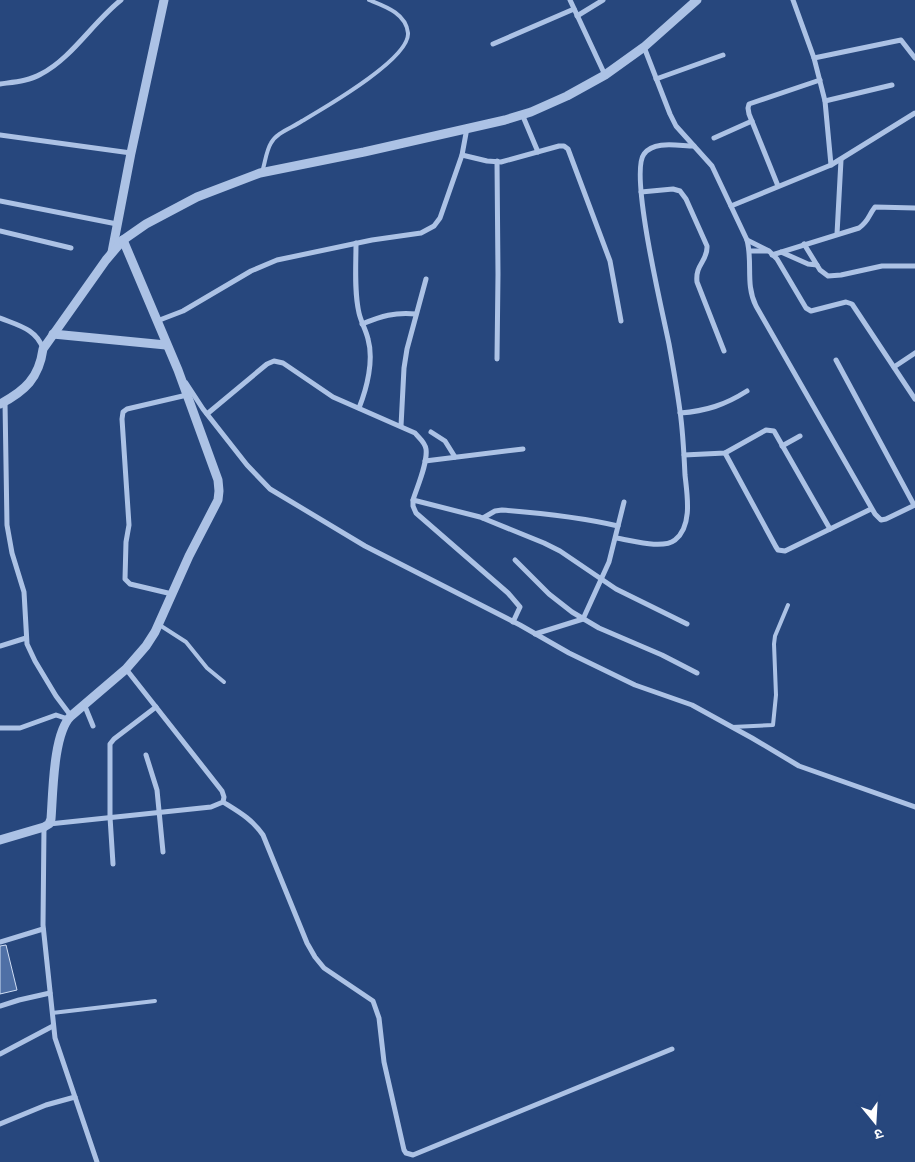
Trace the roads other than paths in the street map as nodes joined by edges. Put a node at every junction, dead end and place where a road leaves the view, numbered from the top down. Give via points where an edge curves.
1 (121, 0) edge
2 (164, 0) edge
3 (369, 0) edge
4 (570, 0) edge
5 (603, 0) edge
6 (697, 0) edge
7 (793, 0) edge
8 (574, 9) junction
9 (577, 16) junction
10 (493, 44) dead end
11 (644, 48) junction
12 (723, 55) dead end
13 (814, 58) junction
14 (915, 58) edge
15 (605, 75) junction
16 (656, 79) junction
17 (820, 80) junction
18 (0, 84) edge
19 (892, 85) dead end
20 (825, 101) junction
21 (915, 113) edge
22 (522, 114) junction
23 (752, 121) junction
24 (468, 128) junction
25 (0, 135) edge
26 (714, 138) dead end
27 (694, 146) junction
28 (538, 152) junction
29 (131, 153) junction
30 (462, 155) junction
31 (841, 160) junction
32 (497, 162) junction
33 (831, 165) junction
34 (262, 172) junction
35 (778, 186) junction
36 (641, 192) junction
37 (0, 201) edge
38 (731, 206) junction
39 (915, 208) edge
40 (117, 224) junction
41 (0, 230) edge
42 (837, 234) junction
43 (123, 240) junction
44 (747, 240) junction
45 (356, 243) junction
46 (804, 244) junction
47 (71, 248) dead end
48 (750, 251) junction
49 (112, 252) junction
50 (781, 252) junction
51 (771, 253) junction
52 (817, 266) junction
53 (915, 266) edge
54 (426, 279) dead end
55 (416, 314) junction
56 (0, 318) edge
57 (157, 321) junction
58 (621, 321) dead end
59 (362, 324) junction
60 (53, 334) junction
61 (166, 345) junction
62 (43, 348) junction
63 (724, 351) dead end
64 (915, 353) edge
65 (497, 359) dead end
66 (836, 360) dead end
67 (894, 367) junction
68 (178, 370) junction
69 (747, 391) dead end
70 (187, 395) junction
71 (915, 399) edge
72 (2, 403) edge
73 (359, 408) junction
74 (680, 412) junction
75 (207, 414) junction
76 (401, 426) junction
77 (431, 432) dead end
78 (800, 436) dead end
79 (782, 446) junction
80 (523, 449) dead end
81 (725, 453) junction
82 (684, 455) junction
83 (455, 457) junction
84 (425, 461) junction
85 (413, 500) junction
86 (624, 502) dead end
87 (915, 505) edge
88 (871, 509) junction
89 (483, 518) junction
90 (618, 526) junction
91 (830, 529) junction
92 (616, 538) junction
93 (515, 560) dead end
94 (602, 580) junction
95 (172, 594) junction
96 (788, 605) dead end
97 (583, 619) junction
98 (513, 622) junction
99 (158, 624) junction
100 (687, 624) dead end
101 (535, 634) junction
102 (26, 638) junction
103 (0, 646) edge
104 (126, 669) junction
105 (697, 673) dead end
106 (224, 682) dead end
107 (84, 704) junction
108 (156, 707) junction
109 (69, 717) junction
110 (93, 726) dead end
111 (732, 727) junction
112 (0, 728) edge
113 (146, 755) dead end
114 (223, 802) junction
115 (915, 807) edge
116 (160, 813) junction
117 (110, 816) junction
118 (46, 826) junction
119 (0, 840) edge
120 (163, 852) dead end
121 (113, 864) dead end
122 (43, 929) junction
123 (0, 942) edge
124 (50, 993) junction
125 (155, 1001) dead end
126 (0, 1006) edge
127 (52, 1012) junction
128 (53, 1026) junction
129 (672, 1049) dead end
130 (0, 1054) edge
131 (75, 1097) junction
132 (0, 1124) edge
133 (97, 1162) edge

1 - 18 street via 57,64 20,82
2 - 29 street
3 - 34 lane via 400,16 408,34 406,42 373,76 281,133 271,143
4 - 8 street
5 - 9 street
6 - 11 street
7 - 13 street
8 - 9 street
8 - 10 street
9 - 15 street
11 - 15 street
11 - 16 street
12 - 16 street
13 - 14 street via 902,40
13 - 17 street
15 - 22 street via 568,96
16 - 27 street via 676,126
17 - 20 street
17 - 23 street via 749,104
19 - 20 street
20 - 33 street
21 - 31 street
22 - 24 street
22 - 28 street
23 - 26 street
23 - 35 street
24 - 30 street
24 - 34 street
25 - 29 street
27 - 36 street via 661,145 642,155
27 - 38 street via 712,166
28 - 32 street
28 - 58 street via 564,146 572,155 610,262
29 - 40 street
30 - 32 street
30 - 45 street via 440,218 434,226 421,233
31 - 33 street
31 - 42 street
32 - 65 street
33 - 35 street
34 - 43 street via 197,198 146,224
35 - 38 street
36 - 63 street via 673,189 680,191 686,199 707,246 696,274 697,282
36 - 74 street
37 - 40 street
38 - 44 street
39 - 42 street via 875,207 867,222 859,228
40 - 49 street
41 - 47 street
42 - 46 street
43 - 49 street
43 - 57 street
44 - 48 street
44 - 51 street
45 - 57 street via 276,260 183,311
45 - 59 street via 357,297
46 - 50 street
46 - 52 street
48 - 51 street
48 - 88 street via 750,294
49 - 60 street
50 - 51 street
50 - 52 street
51 - 67 street via 810,311 846,302 852,304
52 - 53 street via 828,276 882,266
54 - 55 street
55 - 59 street via 388,314
55 - 76 street via 404,368
56 - 62 street via 30,331 40,338
57 - 61 street
59 - 73 street via 370,351 368,382
60 - 61 street
60 - 62 street
61 - 68 street
62 - 72 street via 41,363 26,388
64 - 67 street
66 - 87 street
67 - 71 street
68 - 70 street
68 - 75 street
69 - 74 street via 716,408
70 - 95 street via 218,480 219,491 218,500
70 - 95 street via 122,412 129,525 125,579 130,584
72 - 102 street via 7,525 24,592
73 - 75 street via 334,397 283,363 274,361
73 - 76 street
74 - 82 street
75 - 98 street via 246,465 270,489 365,546
76 - 84 street via 423,441
77 - 83 street via 445,441
78 - 79 street
79 - 81 street via 774,431 766,430
79 - 91 street
80 - 83 street
81 - 82 street
81 - 91 street via 778,550 785,550
82 - 92 street via 687,498 686,520 681,534 665,544
83 - 84 street
84 - 85 street
85 - 89 street
85 - 98 street via 416,513 520,607
86 - 90 street
87 - 88 street via 881,520
88 - 91 street
89 - 90 street via 495,511 548,513
89 - 94 street via 560,551
90 - 92 street
92 - 94 street
93 - 97 street via 549,594
94 - 97 street
94 - 100 street
95 - 99 street
96 - 111 lane via 775,636 773,724
97 - 101 street
97 - 105 street
98 - 101 street
99 - 104 street via 146,646
99 - 106 lane via 186,642 207,668
101 - 111 street via 635,685 692,704
102 - 103 street
102 - 109 street via 35,661
104 - 107 street
104 - 108 street
107 - 109 street
107 - 110 street
108 - 114 street via 222,791
108 - 117 street via 110,744
109 - 112 street via 56,715 20,728
109 - 118 street via 57,747 51,820
111 - 115 street via 799,766
113 - 116 street
114 - 116 street via 211,807
114 - 129 street via 255,823 263,835 314,957 324,968 373,1001 379,1018 390,1092 406,1153 413,1154
116 - 117 street
116 - 120 street
117 - 118 street
117 - 121 street
118 - 119 street
118 - 122 street
122 - 123 street
122 - 124 street
124 - 126 street
124 - 127 street
125 - 127 lane
127 - 128 street
128 - 130 street
128 - 131 street
131 - 132 street
131 - 133 street

